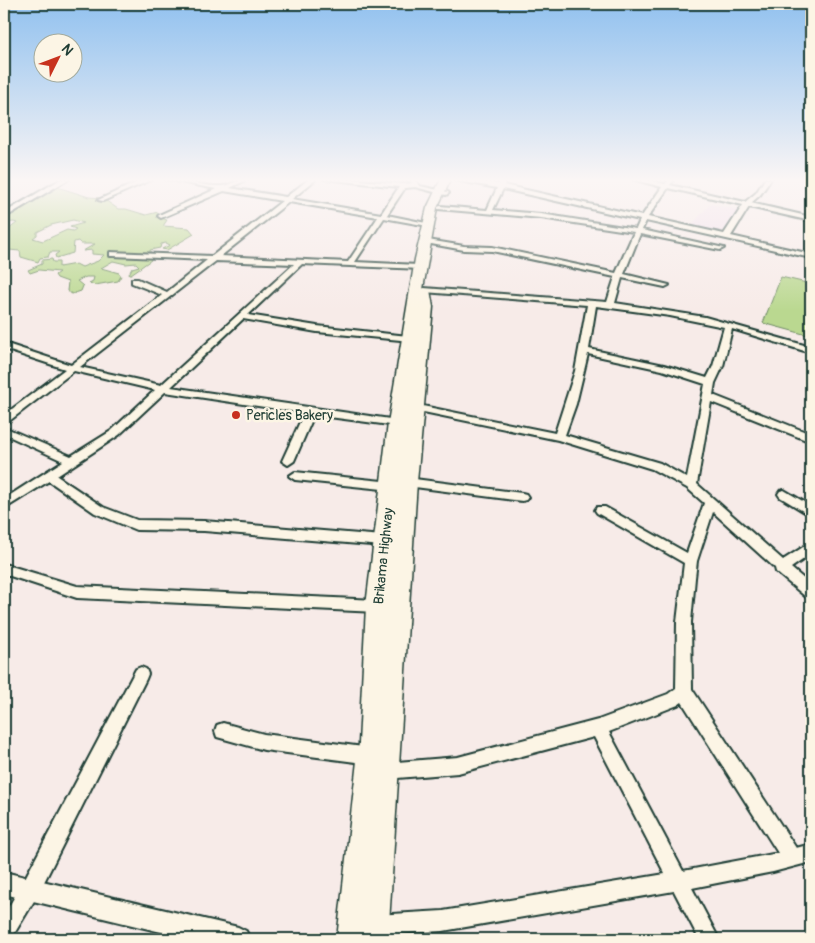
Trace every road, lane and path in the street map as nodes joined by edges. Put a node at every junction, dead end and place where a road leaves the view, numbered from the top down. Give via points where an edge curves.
1 (257, 223) edge
2 (378, 223) edge
3 (434, 223) edge
4 (437, 223) edge
5 (452, 223) edge
6 (586, 223) edge
7 (641, 223) edge
8 (670, 223) edge
9 (735, 223) edge
10 (638, 231) junction
11 (727, 236) junction
12 (811, 246) edge
13 (720, 248) dead end
14 (114, 254) dead end
15 (809, 255) edge
16 (210, 260) junction
17 (298, 263) junction
18 (350, 264) junction
19 (419, 267) junction
20 (619, 276) junction
21 (135, 281) dead end
22 (665, 285) dead end
23 (168, 295) junction
24 (421, 301) junction
25 (592, 302) junction
26 (610, 305) junction
27 (240, 316) junction
28 (728, 326) junction
29 (408, 339) junction
30 (4, 346) edge
31 (811, 350) edge
32 (585, 351) junction
33 (74, 368) junction
34 (710, 383) junction
35 (162, 389) junction
36 (708, 397) junction
37 (413, 406) junction
38 (310, 412) junction
39 (4, 420) edge
40 (397, 423) junction
41 (4, 430) edge
42 (559, 438) junction
43 (811, 438) edge
44 (72, 461) junction
45 (288, 461) dead end
46 (48, 475) junction
47 (295, 476) dead end
48 (399, 484) junction
49 (691, 485) junction
50 (784, 494) dead end
51 (522, 497) dead end
52 (710, 503) junction
53 (4, 505) edge
54 (601, 510) dead end
55 (811, 512) edge
56 (383, 541) junction
57 (811, 546) edge
58 (692, 561) junction
59 (782, 568) junction
60 (4, 569) edge
61 (811, 593) edge
62 (377, 606) junction
63 (141, 674) dead end
64 (684, 691) junction
65 (598, 728) junction
66 (223, 731) dead end
67 (378, 763) junction
68 (811, 853) edge
69 (792, 858) junction
70 (678, 881) junction
71 (4, 883) edge
72 (30, 889) junction
73 (364, 931) edge
74 (4, 933) edge
75 (238, 939) edge
76 (709, 939) edge

1 - 16 street
2 - 18 street
3 - 19 highway, Brikama Highway
4 - 24 highway, Brikama Highway
5 - 20 street via 464,248 492,249
6 - 10 street
7 - 10 street
8 - 11 street
9 - 11 street
10 - 13 street
10 - 20 street
11 - 15 street
12 - 15 street
14 - 16 street
16 - 17 street
16 - 23 street
17 - 18 street
17 - 27 street
18 - 19 street
19 - 24 highway, Brikama Highway
20 - 22 street
20 - 26 street
21 - 23 street
23 - 33 street
24 - 25 street
24 - 29 highway, Brikama Highway
24 - 37 highway, Brikama Highway
25 - 26 street
25 - 32 street
26 - 28 street
27 - 29 street
27 - 35 street
28 - 31 street
28 - 34 street via 718,366
29 - 40 highway, Brikama Highway
30 - 33 street
32 - 34 street via 651,364
32 - 42 street via 572,404
33 - 35 street
33 - 39 street
34 - 36 street
35 - 38 street
35 - 44 street via 115,433
36 - 43 street
36 - 49 street
37 - 42 street
37 - 48 highway, Brikama Highway
38 - 40 street
38 - 45 street
40 - 48 highway, Brikama Highway
41 - 44 street
42 - 49 street via 656,466
44 - 46 street
46 - 53 street
46 - 56 street via 99,510 136,525 204,526
47 - 48 street
48 - 51 street
48 - 56 highway, Brikama Highway
48 - 67 highway, Brikama Highway
49 - 52 street
50 - 55 street
52 - 58 street
52 - 59 street
54 - 58 street
56 - 62 highway, Brikama Highway
57 - 59 street
58 - 64 street via 684,622
59 - 61 street
60 - 62 street via 77,592
62 - 67 highway, Brikama Highway
63 - 72 street
64 - 65 street via 673,700
64 - 69 street
65 - 67 street via 458,764
65 - 70 street
66 - 67 street
67 - 73 highway, Brikama Highway
68 - 69 street
69 - 70 street
70 - 73 street via 443,921
70 - 76 street
71 - 72 street
72 - 74 street
72 - 75 street

